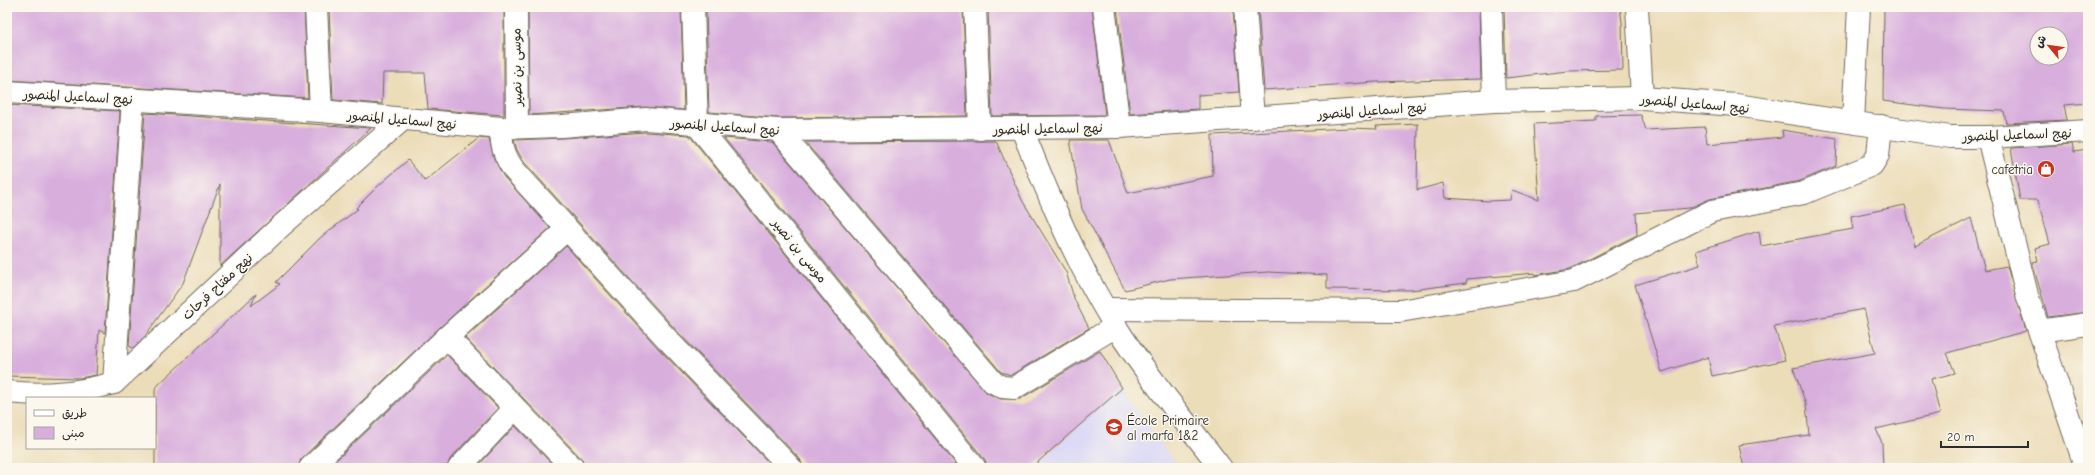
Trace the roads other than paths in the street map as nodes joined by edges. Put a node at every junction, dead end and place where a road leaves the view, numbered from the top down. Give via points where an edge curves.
1 (316, 7) edge
2 (516, 7) edge
3 (693, 7) edge
4 (974, 7) edge
5 (1104, 7) edge
6 (1245, 7) edge
7 (1491, 7) edge
8 (1637, 7) edge
9 (1859, 7) edge
10 (7, 92) edge
11 (1642, 98) junction
12 (132, 99) junction
13 (1494, 101) junction
14 (320, 111) junction
15 (1253, 118) junction
16 (402, 120) junction
17 (1853, 122) junction
18 (697, 125) junction
19 (1881, 126) junction
20 (509, 127) junction
21 (1119, 127) junction
22 (980, 128) junction
23 (1022, 129) junction
24 (778, 130) junction
25 (2088, 131) edge
26 (1988, 137) junction
27 (567, 229) junction
28 (1111, 318) junction
29 (2088, 324) edge
30 (2039, 331) junction
31 (446, 336) junction
32 (114, 383) junction
33 (7, 392) edge
34 (515, 408) junction
35 (310, 468) edge
36 (459, 468) edge
37 (573, 468) edge
38 (791, 468) edge
39 (975, 468) edge
40 (1222, 468) edge
41 (2086, 468) edge

1 - 14 street
2 - 20 street, موسى بن نصير
3 - 18 street
4 - 22 street
5 - 21 street
6 - 15 street
7 - 13 street
8 - 11 street
9 - 17 street
10 - 12 street, نهج اسماعيل المنصور
11 - 13 street, نهج اسماعيل المنصور
11 - 17 street, نهج اسماعيل المنصور via 1736,105
12 - 14 street, نهج اسماعيل المنصور
12 - 32 street
13 - 15 street, نهج اسماعيل المنصور
14 - 16 street, نهج اسماعيل المنصور
15 - 21 street, نهج اسماعيل المنصور
16 - 20 street, نهج اسماعيل المنصور
16 - 32 street, نهج مفتاح فرحات via 281,226
17 - 19 street, نهج اسماعيل المنصور
18 - 20 street, نهج اسماعيل المنصور via 646,119
18 - 24 street, نهج اسماعيل المنصور
18 - 39 street, موسى بن نصير
19 - 26 street, نهج اسماعيل المنصور via 1950,137
19 - 28 street via 1878,154 1872,165 1804,193 1712,211 1574,282 1400,311
20 - 27 street, موسى بن نصير via 501,144 505,158
21 - 23 street, نهج اسماعيل المنصور
22 - 23 street, نهج اسماعيل المنصور
22 - 24 street, نهج اسماعيل المنصور
23 - 28 street via 1047,193 1074,251
24 - 28 street via 993,382 1002,387 1014,388
25 - 26 street, نهج اسماعيل المنصور
26 - 30 street via 2027,295
27 - 31 street
27 - 38 street, موسى بن نصير
28 - 40 street
29 - 30 street
30 - 41 street
31 - 34 street
31 - 35 street
32 - 33 street, نهج مفتاح فرحات via 61,394 33,395
34 - 36 street
34 - 37 street

